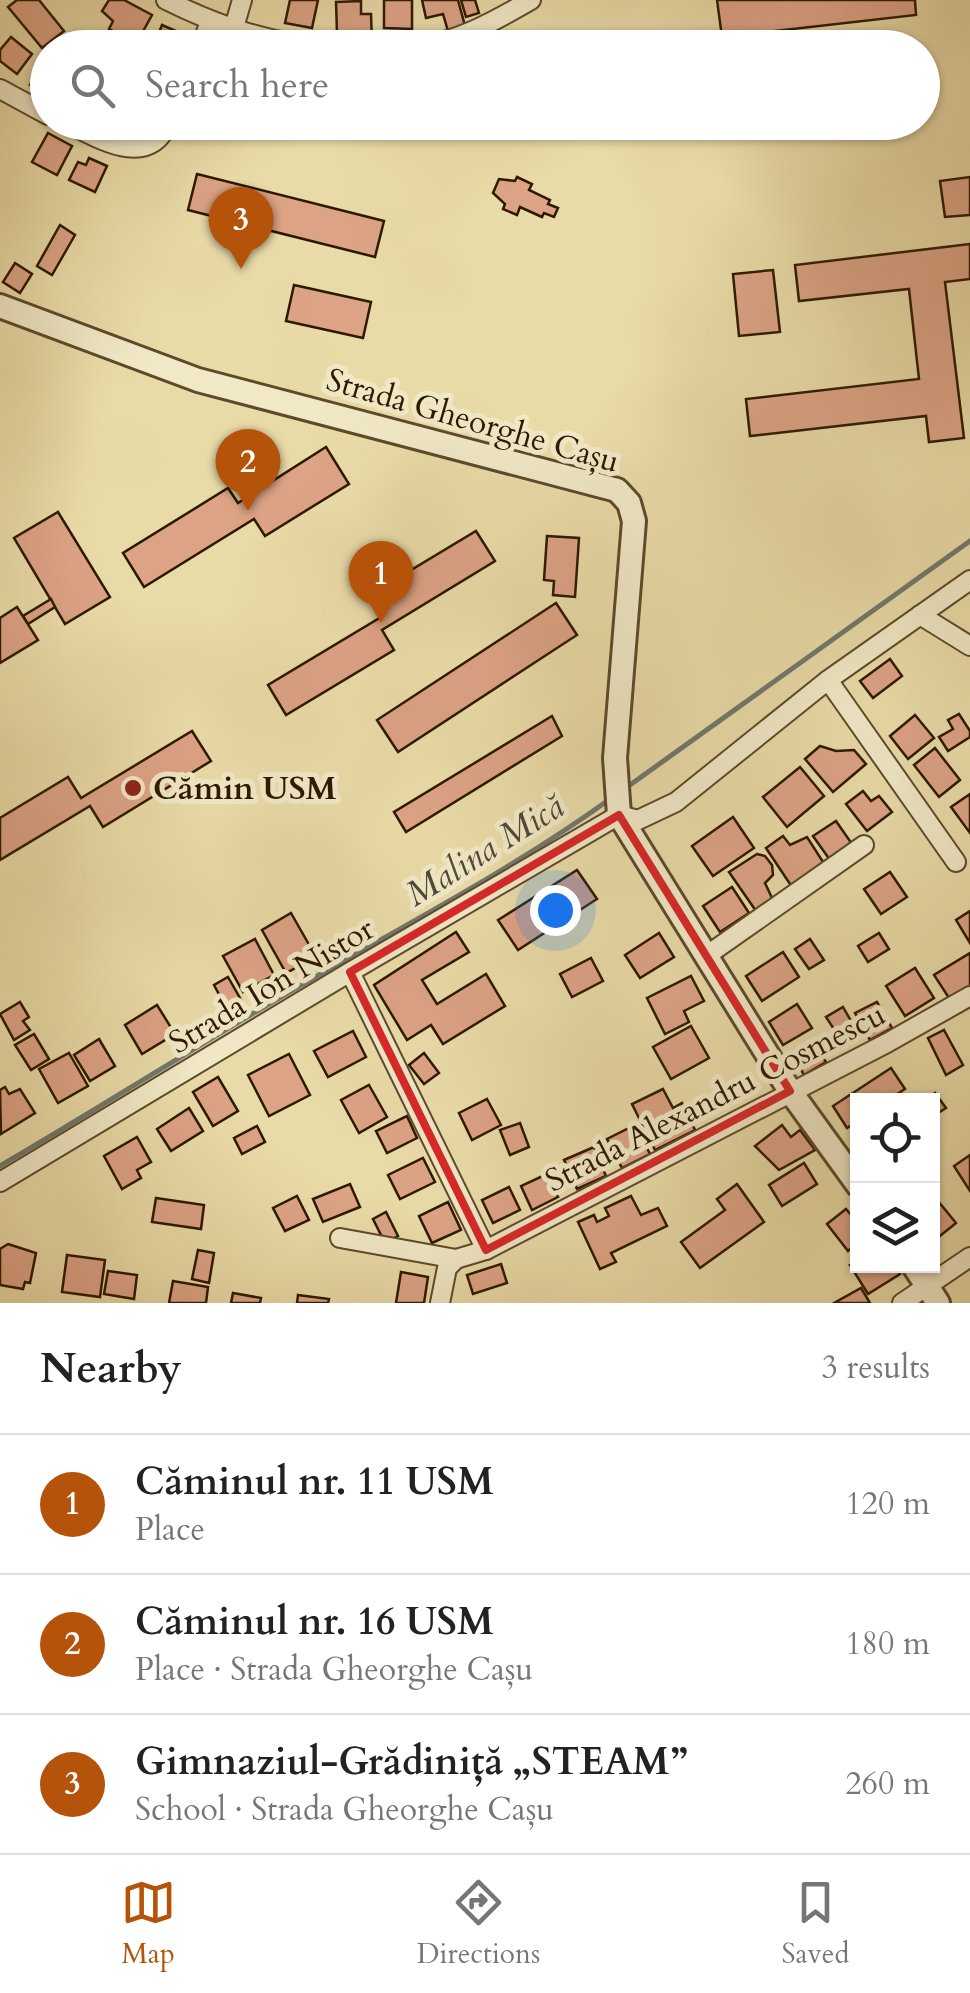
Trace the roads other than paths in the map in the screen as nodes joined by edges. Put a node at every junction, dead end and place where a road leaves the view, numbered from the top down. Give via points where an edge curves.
1 (166, 0) edge
2 (242, 0) edge
3 (531, 0) edge
4 (210, 22) junction
5 (207, 30) edge
6 (230, 30) edge
7 (233, 30) edge
8 (474, 30) edge
9 (0, 89) edge
10 (30, 105) edge
11 (107, 140) edge
12 (158, 140) edge
13 (0, 306) edge
14 (970, 580) edge
15 (920, 615) junction
16 (970, 646) edge
17 (828, 680) junction
18 (620, 815) junction
19 (864, 845) dead end
20 (956, 862) dead end
21 (706, 956) junction
22 (350, 972) junction
23 (970, 996) edge
24 (790, 1091) junction
25 (0, 1182) edge
26 (857, 1183) edge
27 (340, 1238) dead end
28 (486, 1250) junction
29 (970, 1256) edge
30 (456, 1258) junction
31 (919, 1273) edge
32 (933, 1294) edge
33 (440, 1303) edge
34 (902, 1303) edge

1 - 4 street
2 - 7 street
3 - 8 street
4 - 5 street
4 - 6 street
9 - 10 street
11 - 12 street via 131,150
13 - 18 street, Strada Gheorghe Cașu via 198,380 617,490 634,522 615,758
14 - 15 street, Strada Ion Nistor
15 - 16 street
15 - 17 street, Strada Ion Nistor
17 - 18 street, Strada Ion Nistor via 676,802 638,820
17 - 20 street
18 - 21 street
18 - 22 street, Strada Ion Nistor
19 - 21 street
21 - 24 street
22 - 25 street, Strada Ion Nistor
22 - 28 street
23 - 24 street, Strada Alexandru Cosmescu
24 - 26 street
24 - 28 street, Strada Alexandru Cosmescu
27 - 30 street, Strada Alexandru Cosmescu
28 - 30 street, Strada Alexandru Cosmescu
29 - 32 street
30 - 33 street via 447,1268
31 - 32 street
32 - 34 street

